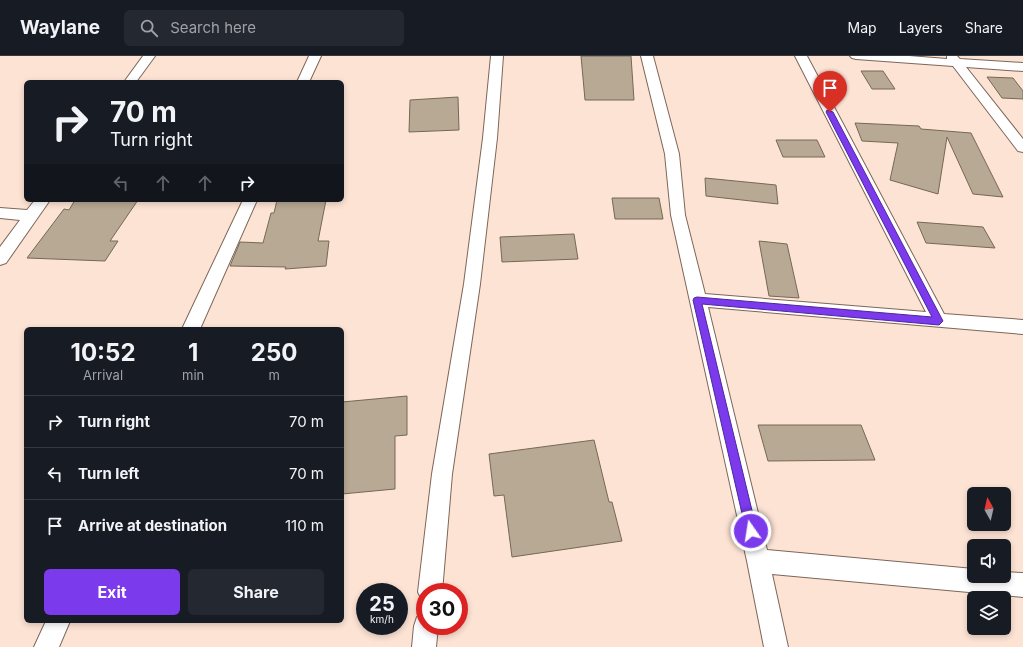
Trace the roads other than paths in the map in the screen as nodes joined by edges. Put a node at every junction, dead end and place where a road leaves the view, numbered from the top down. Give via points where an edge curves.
1 (149, 56) edge
2 (315, 56) edge
3 (497, 56) edge
4 (647, 56) edge
5 (800, 56) edge
6 (856, 56) edge
7 (954, 60) edge
8 (1023, 67) edge
9 (131, 80) edge
10 (304, 80) edge
11 (1023, 148) edge
12 (42, 202) edge
13 (249, 202) edge
14 (0, 213) edge
15 (32, 216) junction
16 (0, 259) edge
17 (697, 300) junction
18 (939, 321) junction
19 (192, 327) edge
20 (1023, 327) edge
21 (758, 562) junction
22 (431, 583) edge
23 (1023, 585) edge
24 (57, 623) edge
25 (425, 635) edge
26 (46, 647) edge
27 (424, 647) edge
28 (776, 647) edge

1 - 9 street
2 - 10 street
3 - 22 street via 472,284 442,474
4 - 17 street via 672,154 678,215
5 - 18 street
6 - 7 street
7 - 8 street
7 - 11 street
12 - 15 street
13 - 19 street
14 - 15 street
15 - 16 street
17 - 18 street
17 - 21 street
18 - 20 street
21 - 23 street
21 - 28 street
24 - 26 street
25 - 27 street

